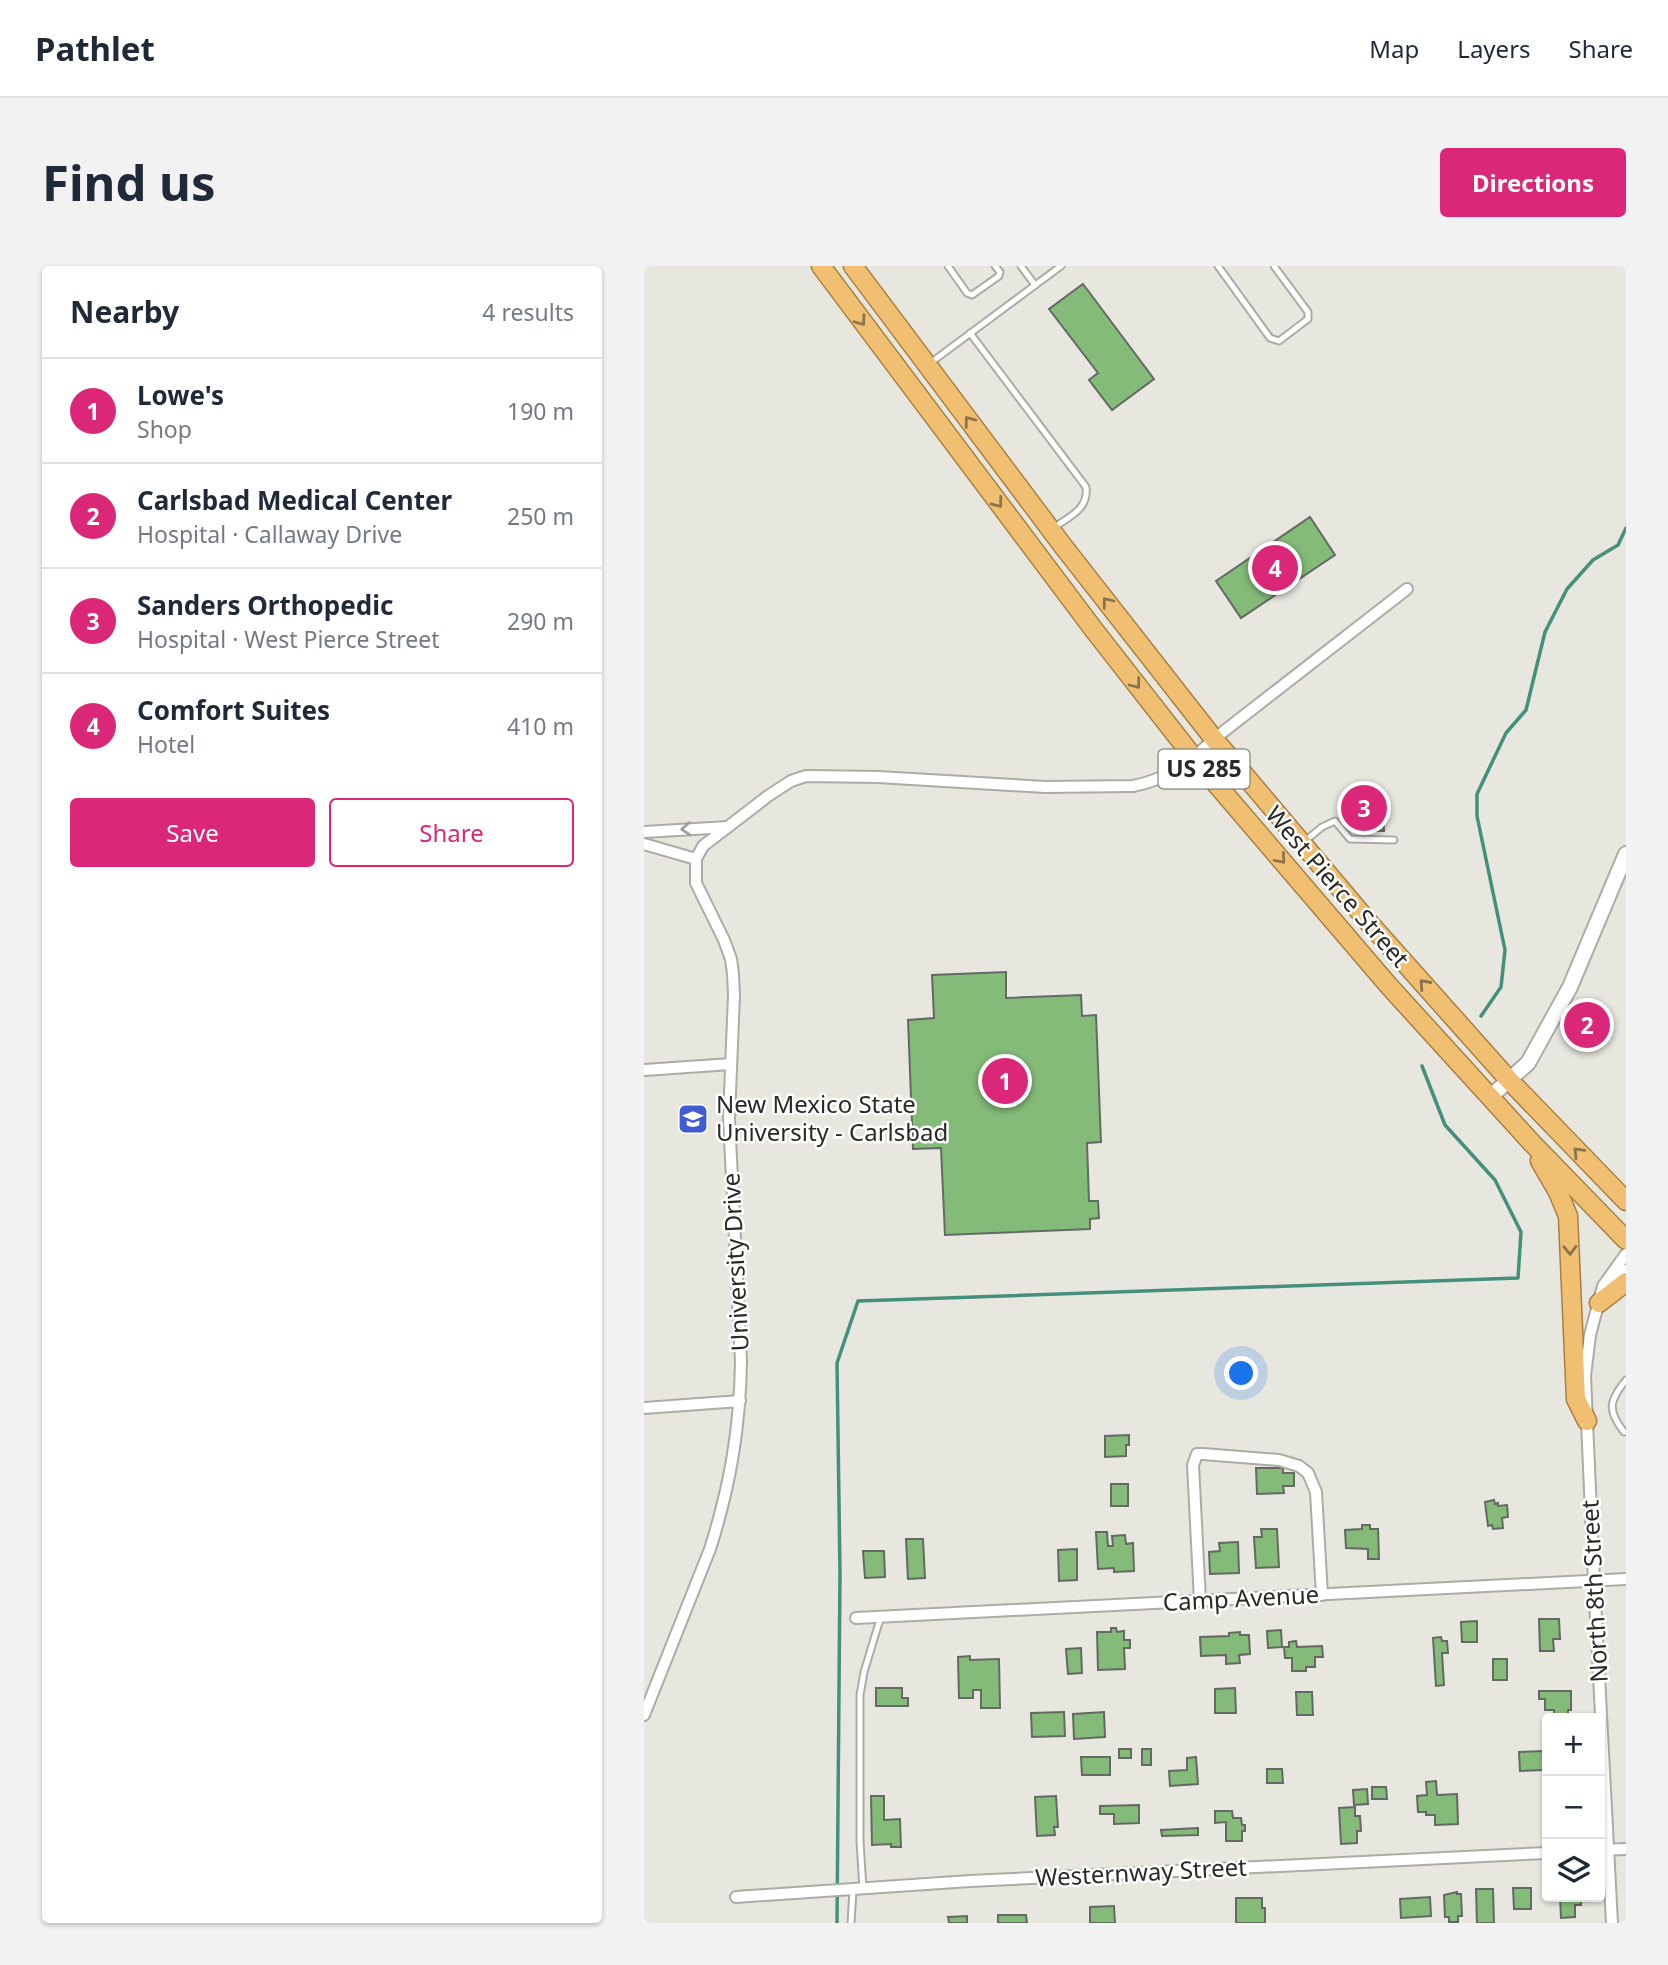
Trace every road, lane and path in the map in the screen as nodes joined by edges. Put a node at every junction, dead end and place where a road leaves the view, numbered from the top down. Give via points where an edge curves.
1 (821, 266) edge
2 (853, 266) edge
3 (948, 266) edge
4 (995, 266) edge
5 (1021, 266) edge
6 (1061, 266) edge
7 (1218, 266) edge
8 (1274, 266) edge
9 (1035, 285) junction
10 (970, 333) junction
11 (927, 365) junction
12 (906, 381) junction
13 (1051, 530) junction
14 (1407, 589) dead end
15 (1214, 739) junction
16 (1194, 758) junction
17 (728, 827) junction
18 (644, 832) edge
19 (1394, 840) dead end
20 (1302, 843) junction
21 (644, 844) edge
22 (1626, 854) edge
23 (696, 859) junction
24 (731, 1064) junction
25 (644, 1070) edge
26 (1509, 1080) junction
27 (1490, 1097) junction
28 (1531, 1142) junction
29 (1626, 1201) edge
30 (1626, 1240) edge
31 (1626, 1254) edge
32 (1626, 1270) edge
33 (1626, 1282) edge
34 (1599, 1303) junction
35 (1626, 1380) edge
36 (740, 1401) junction
37 (644, 1408) edge
38 (1587, 1421) junction
39 (1624, 1432) dead end
40 (1626, 1579) edge
41 (1594, 1581) junction
42 (1322, 1595) junction
43 (1200, 1601) junction
44 (880, 1616) junction
45 (856, 1618) dead end
46 (644, 1715) edge
47 (1604, 1839) edge
48 (1626, 1849) edge
49 (1605, 1850) edge
50 (1542, 1853) edge
51 (1605, 1859) edge
52 (854, 1890) junction
53 (736, 1897) dead end
54 (851, 1923) edge
55 (1612, 1923) edge

1 -> 12 highway, West Pierce Street / US 285
2 - 11 highway, West Pierce Street / US 285
3 - 4 lane via 972,295 999,276
5 - 9 lane
6 - 9 lane
7 - 8 lane via 1270,338 1279,341 1308,319 1308,312
9 - 10 lane
10 - 11 lane
10 - 13 lane via 1086,487 1083,507
11 - 12 highway
13 -> 11 highway, West Pierce Street / US 285
12 -> 16 highway, West Pierce Street / US 285
15 -> 13 highway, West Pierce Street / US 285
14 - 15 street
15 - 16 street
15 - 20 highway, West Pierce Street / US 285
16 - 17 street via 1160,778 1133,786 1045,787 806,776 768,796
16 -> 27 highway, West Pierce Street / US 285
17 -> 18 street
17 - 23 street via 703,846
19 - 20 lane via 1349,839 1335,821
26 -> 20 highway, West Pierce Street / US 285
21 - 23 street
22 - 26 street via 1570,987 1528,1063
23 - 24 street, University Drive via 696,883 731,959
24 - 25 street
24 - 36 street, University Drive
26 - 27 street
29 -> 26 highway, West Pierce Street / US 285
27 - 28 highway, West Pierce Street / US 285
28 - 30 highway, West Pierce Street / US 285
28 -> 38 highway via 1568,1216 1576,1399
31 - 34 street, North 8th Street via 1603,1286
32 - 34 street, North 8th Street
33 - 34 highway
34 - 38 street, North 8th Street via 1586,1361
35 - 39 lane via 1611,1401
36 - 37 street
36 - 46 street, University Drive via 734,1457 719,1522
38 - 41 street, North 8th Street
40 - 41 street, Camp Avenue
41 - 42 street, Camp Avenue
41 - 47 street, North 8th Street
42 - 43 street, Camp Avenue
42 - 43 street via 1316,1492 1308,1473 1293,1463 1197,1454
43 - 44 street, Camp Avenue
44 - 45 street, Camp Avenue
44 - 52 lane via 860,1695 860,1841
48 - 49 street
50 - 52 street, Westernway Street
51 - 55 street, North 8th Street
52 - 53 street, Westernway Street
52 - 54 lane

